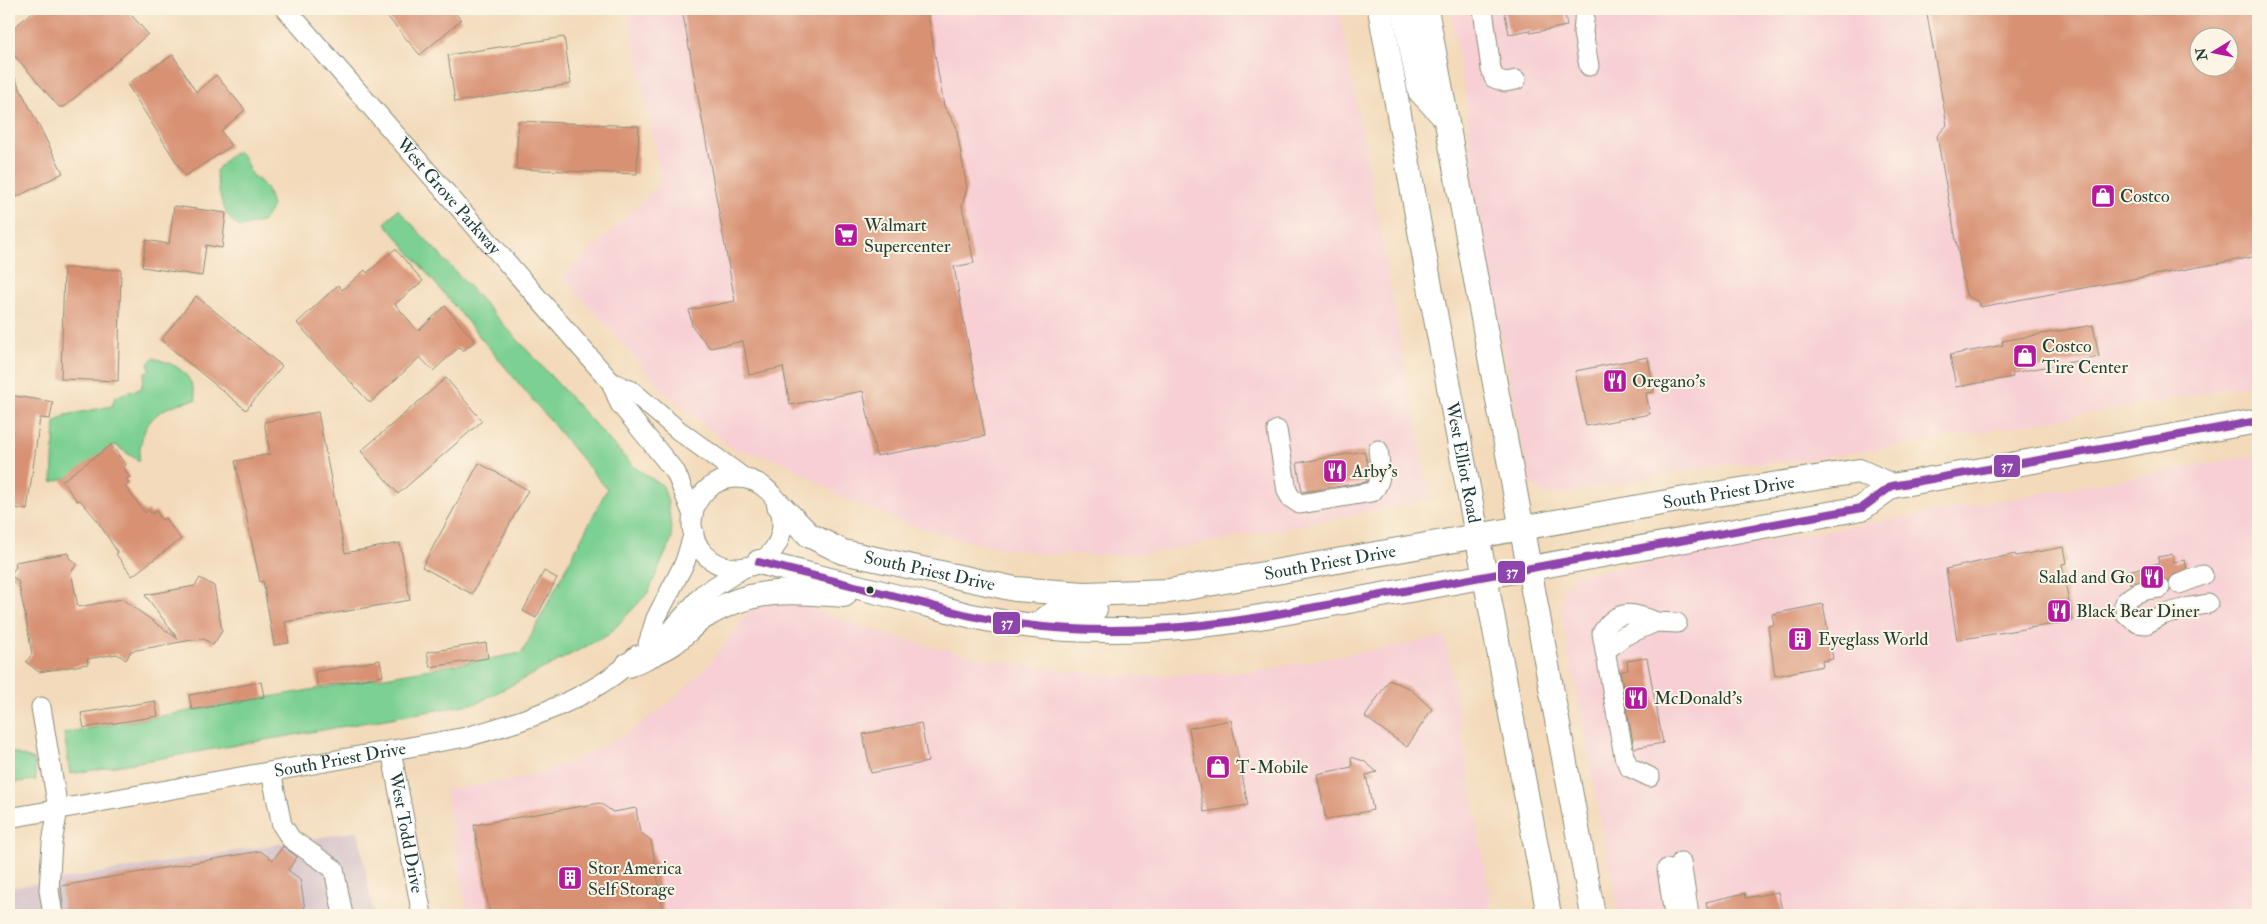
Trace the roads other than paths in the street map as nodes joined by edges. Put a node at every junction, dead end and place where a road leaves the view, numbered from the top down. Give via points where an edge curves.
1 (286, 9) edge
2 (1380, 9) edge
3 (1404, 9) edge
4 (1426, 9) edge
5 (1483, 9) edge
6 (1585, 9) edge
7 (1588, 66) dead end
8 (1516, 80) dead end
9 (1446, 118) junction
10 (611, 382) junction
11 (2258, 421) edge
12 (1277, 430) dead end
13 (1378, 450) dead end
14 (744, 478) junction
15 (1892, 486) junction
16 (779, 505) junction
17 (693, 523) junction
18 (1520, 528) junction
19 (1477, 537) junction
20 (752, 565) junction
21 (1528, 567) junction
22 (2203, 575) dead end
23 (1484, 576) junction
24 (2179, 584) dead end
25 (2160, 588) dead end
26 (1169, 591) junction
27 (910, 600) junction
28 (2208, 604) dead end
29 (1677, 623) dead end
30 (1038, 626) junction
31 (648, 644) junction
32 (628, 665) junction
33 (41, 707) dead end
34 (391, 750) junction
35 (271, 772) junction
36 (1650, 776) dead end
37 (58, 809) junction
38 (9, 818) edge
39 (53, 915) edge
40 (343, 915) edge
41 (422, 915) edge
42 (1549, 915) edge
43 (1593, 915) edge
44 (1674, 915) edge
45 (1690, 915) edge

1 - 10 street, West Grove Parkway
2 - 19 main road, West Elliot Road
3 - 9 main road via 1420,91
4 - 9 main road
5 - 8 street via 1494,78 1505,82
6 - 7 street via 1583,33
9 - 18 main road
10 - 14 street, West Grove Parkway via 632,391 678,430
10 - 17 street, West Grove Parkway via 620,404 676,473
11 - 15 main road, South Priest Drive
12 - 13 street via 1287,491 1300,504 1372,492 1380,478
14 - 16 street via 770,492
14 - 17 street via 724,480 706,490 698,502
15 - 18 main road, South Priest Drive via 1859,471
15 - 21 main road, South Priest Drive via 1862,508
16 - 20 street via 782,518 777,544 769,554
16 - 26 main road, South Priest Drive via 809,535 843,552 872,559 1015,589 1085,594
17 - 20 street via 698,544 718,563 731,567
17 - 31 street, South Priest Drive via 685,562 656,618
18 - 19 main road, South Priest Drive
18 - 21 main road
19 - 23 main road, West Elliot Road
19 - 26 main road, South Priest Drive
20 - 27 main road, South Priest Drive
20 - 31 street, South Priest Drive via 704,594 666,636
21 - 23 main road, South Priest Drive
21 - 43 main road
22 - 24 street
23 - 30 main road, South Priest Drive via 1204,625 1134,629
23 - 42 main road, West Elliot Road
25 - 28 street via 2136,593 2124,603 2126,614 2132,620 2146,624 2171,612
26 - 30 main road via 1135,609 1056,611
27 - 30 main road, South Priest Drive via 950,611
27 - 32 main road via 789,591 758,595 735,601 709,614 672,644
29 - 36 street via 1656,622 1637,613 1616,617 1608,622 1602,633 1624,756 1629,767
31 - 32 street, South Priest Drive
32 - 34 street, South Priest Drive via 608,680 515,723 466,737
33 - 37 street
34 - 35 street, South Priest Drive
34 - 41 street, West Todd Drive
35 - 37 street, South Priest Drive
35 - 40 street via 282,825 291,839 334,869
37 - 38 street, South Priest Drive
37 - 39 street via 50,882
44 - 45 street via 1674,865

